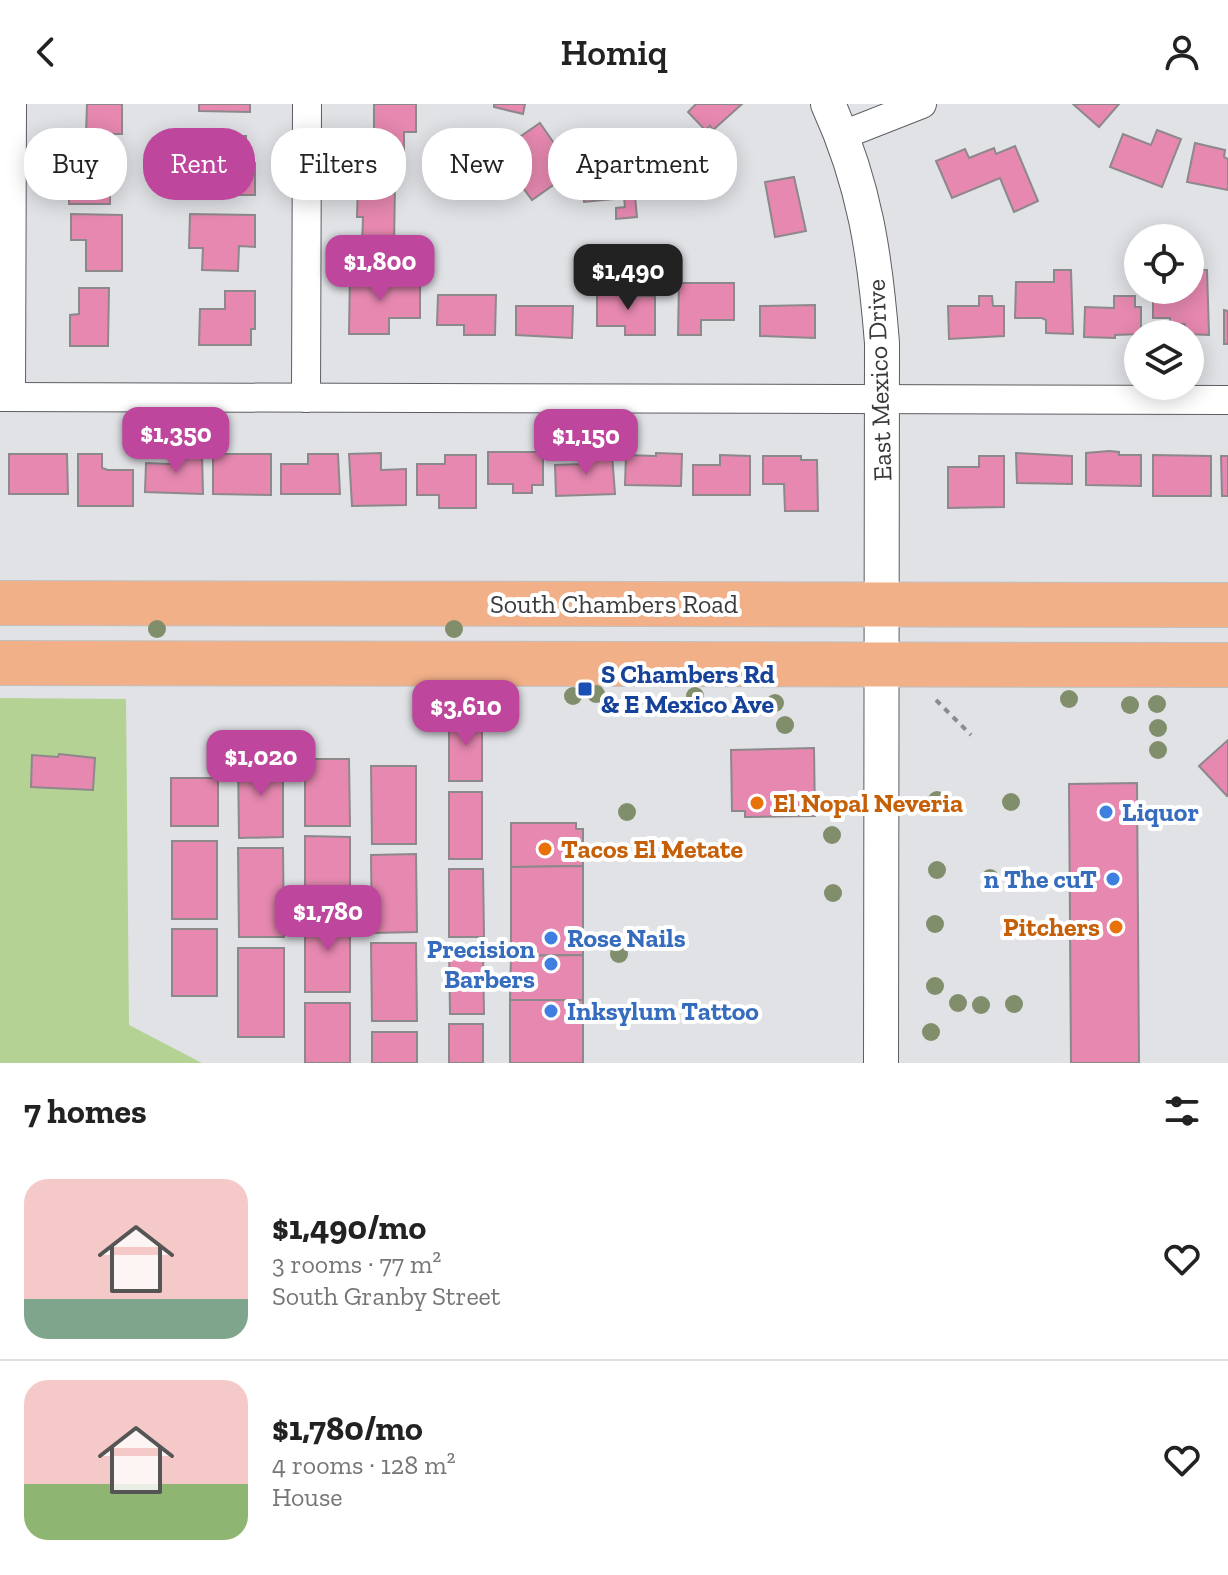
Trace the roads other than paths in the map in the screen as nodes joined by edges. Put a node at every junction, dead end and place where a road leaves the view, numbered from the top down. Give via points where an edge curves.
1 (12, 104) edge
2 (307, 104) edge
3 (828, 104) edge
4 (922, 104) edge
5 (843, 135) junction
6 (6, 397) edge
7 (306, 398) junction
8 (884, 399) junction
9 (1228, 400) edge
10 (0, 603) edge
11 (882, 604) junction
12 (1228, 605) edge
13 (0, 663) edge
14 (882, 664) junction
15 (1228, 665) edge
16 (881, 1063) edge

1 - 6 street
2 - 7 street
3 - 5 street, East Mexico Drive
4 - 5 street
5 - 8 street, East Mexico Drive via 873,247
6 - 7 street
7 - 8 street
8 - 9 street
8 - 11 street, East Mexico Drive
10 - 11 main road, South Chambers Road
11 - 12 main road, South Chambers Road
11 - 14 street, East Mexico Drive
13 - 14 main road
14 - 15 main road
14 - 16 street, East Mexico Drive

